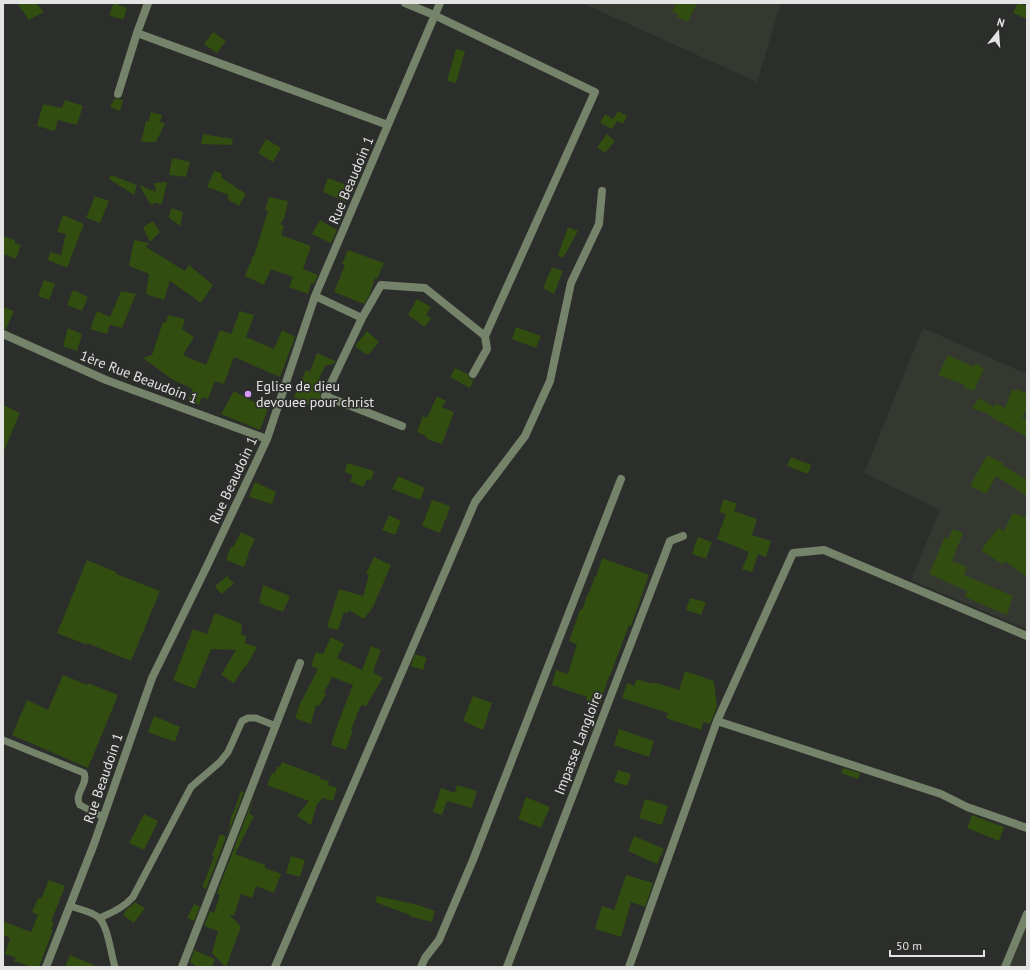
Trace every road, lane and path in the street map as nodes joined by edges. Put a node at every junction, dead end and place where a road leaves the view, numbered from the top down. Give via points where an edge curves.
1 (148, 3) edge
2 (405, 3) edge
3 (440, 3) edge
4 (434, 15) junction
5 (137, 33) junction
6 (118, 94) dead end
7 (388, 125) junction
8 (602, 191) dead end
9 (315, 296) junction
10 (362, 318) junction
11 (3, 334) edge
12 (485, 336) junction
13 (473, 374) dead end
14 (402, 426) dead end
15 (267, 439) junction
16 (622, 479) dead end
17 (684, 536) dead end
18 (1027, 636) edge
19 (300, 663) dead end
20 (717, 721) junction
21 (276, 726) junction
22 (3, 740) edge
23 (103, 817) junction
24 (1027, 828) edge
25 (70, 906) junction
26 (1027, 914) edge
27 (100, 918) junction
28 (46, 967) edge
29 (115, 967) edge
30 (182, 967) edge
31 (274, 967) edge
32 (421, 967) edge
33 (507, 967) edge
34 (629, 967) edge
35 (1005, 967) edge

1 - 5 street
2 - 4 street
3 - 4 street, Rue Beaudoin 1
4 - 7 street, Rue Beaudoin 1
4 - 12 street via 595,92
5 - 6 street
5 - 7 street
7 - 9 street, Rue Beaudoin 1
8 - 31 street via 598,224 570,283 550,381 525,436 475,502
9 - 10 street
9 - 15 street, Rue Beaudoin 1
10 - 12 street via 381,285 425,288
10 - 14 street via 325,396
11 - 15 street, 1ère Rue Beaudoin 1 via 106,380
12 - 13 street via 487,349
15 - 23 street, Rue Beaudoin 1 via 152,678
16 - 32 street via 467,874 439,940
17 - 33 street, Impasse Langloire via 670,541
18 - 20 street via 824,550 793,553
19 - 21 street
20 - 24 street via 941,794 967,807
20 - 34 street
21 - 27 lane via 256,718 242,721 228,752 191,787 133,897 126,905
21 - 30 street
22 - 23 lane via 84,773 85,779 78,802
23 - 25 street, Rue Beaudoin 1
25 - 27 lane
25 - 28 street, Rue Beaudoin 1
26 - 35 street
27 - 29 lane

